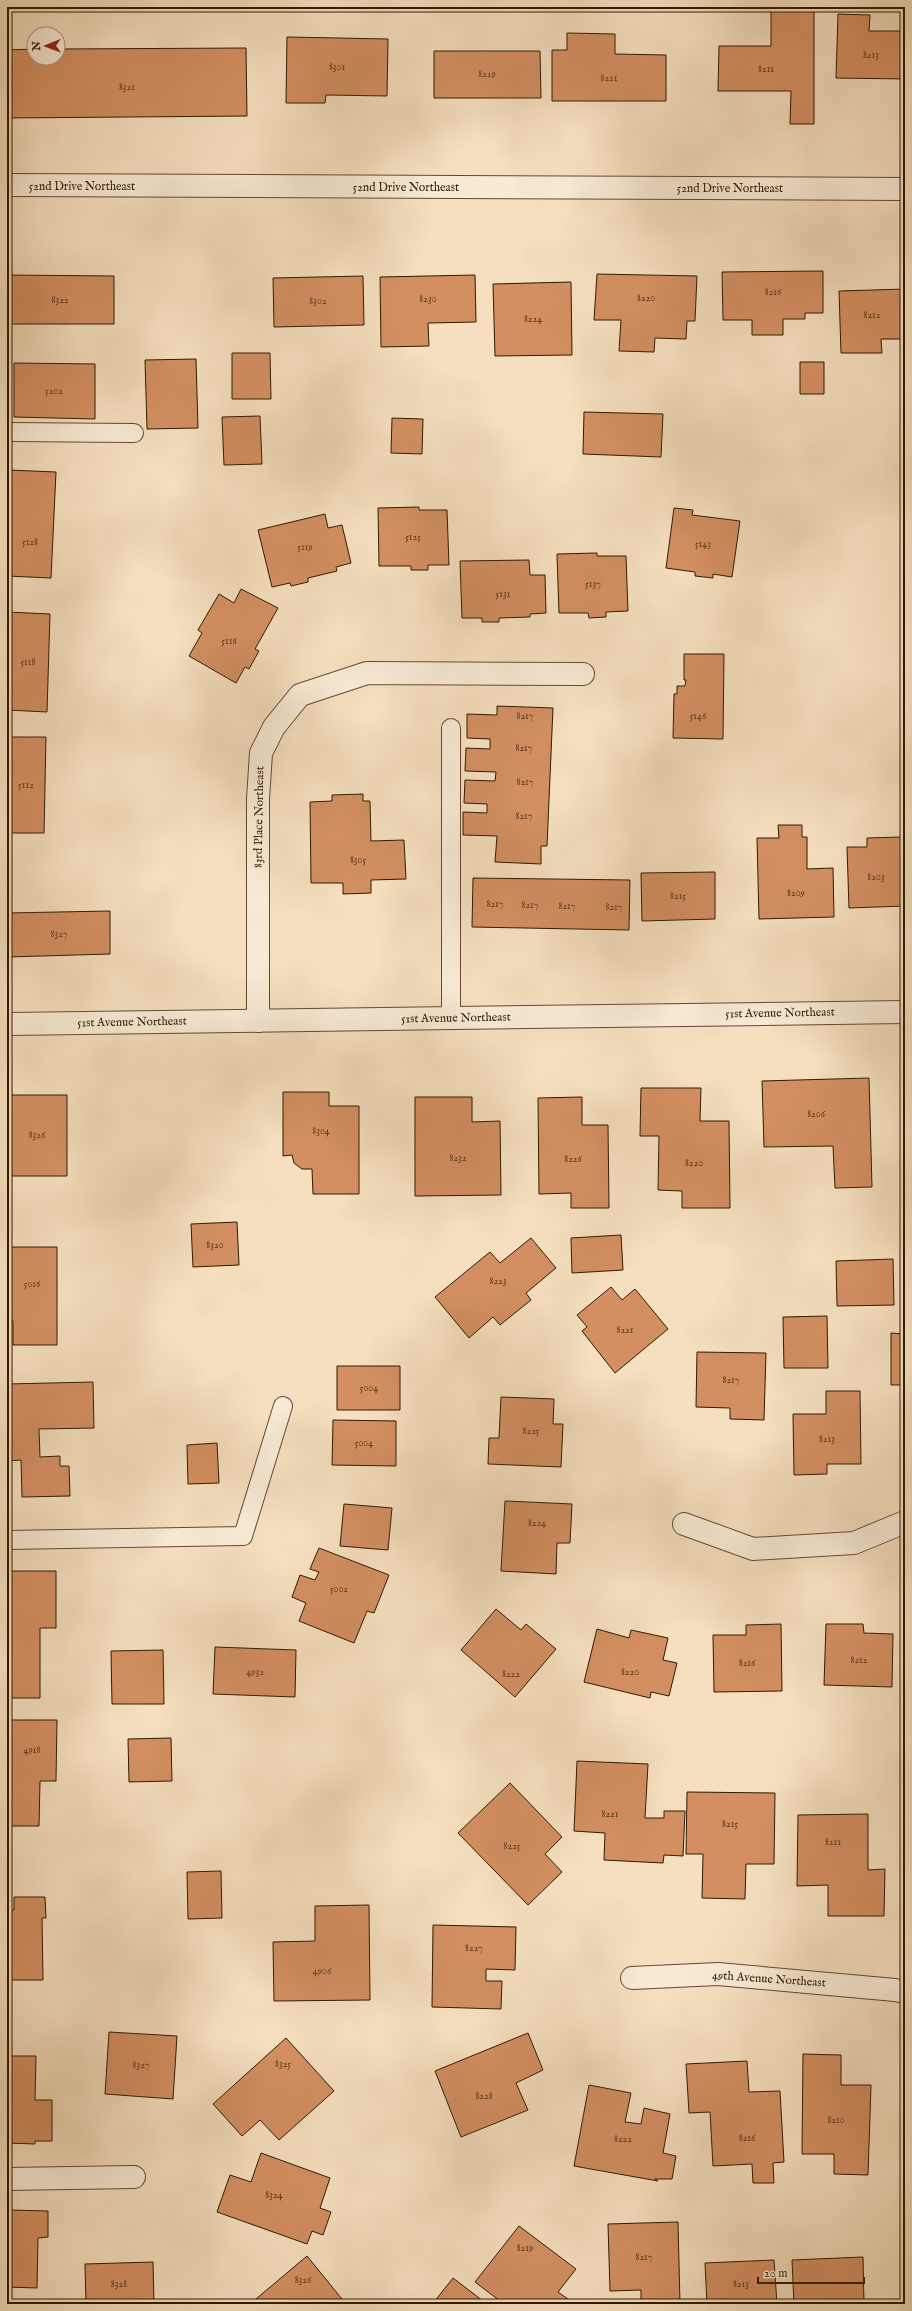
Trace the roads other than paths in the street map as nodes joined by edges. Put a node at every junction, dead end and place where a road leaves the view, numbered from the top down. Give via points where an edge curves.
1 (7, 186) edge
2 (905, 189) edge
3 (7, 432) edge
4 (134, 434) dead end
5 (583, 674) dead end
6 (451, 728) dead end
7 (905, 1012) edge
8 (451, 1018) junction
9 (258, 1021) junction
10 (7, 1024) edge
11 (283, 1406) dead end
12 (905, 1522) edge
13 (684, 1524) dead end
14 (7, 1540) edge
15 (632, 1978) dead end
16 (905, 1992) edge
17 (134, 2177) dead end
18 (7, 2179) edge

1 - 2 street, 52nd Drive Northeast
3 - 4 lane
5 - 9 street, 83rd Place Northeast via 367,674 300,696 274,727 261,753 258,799
6 - 8 lane
7 - 8 street, 51st Avenue Northeast
8 - 9 street, 51st Avenue Northeast
9 - 10 street, 51st Avenue Northeast
11 - 14 lane via 243,1536
12 - 13 street via 854,1543 753,1549
15 - 16 street, 49th Avenue Northeast via 718,1974
17 - 18 street

